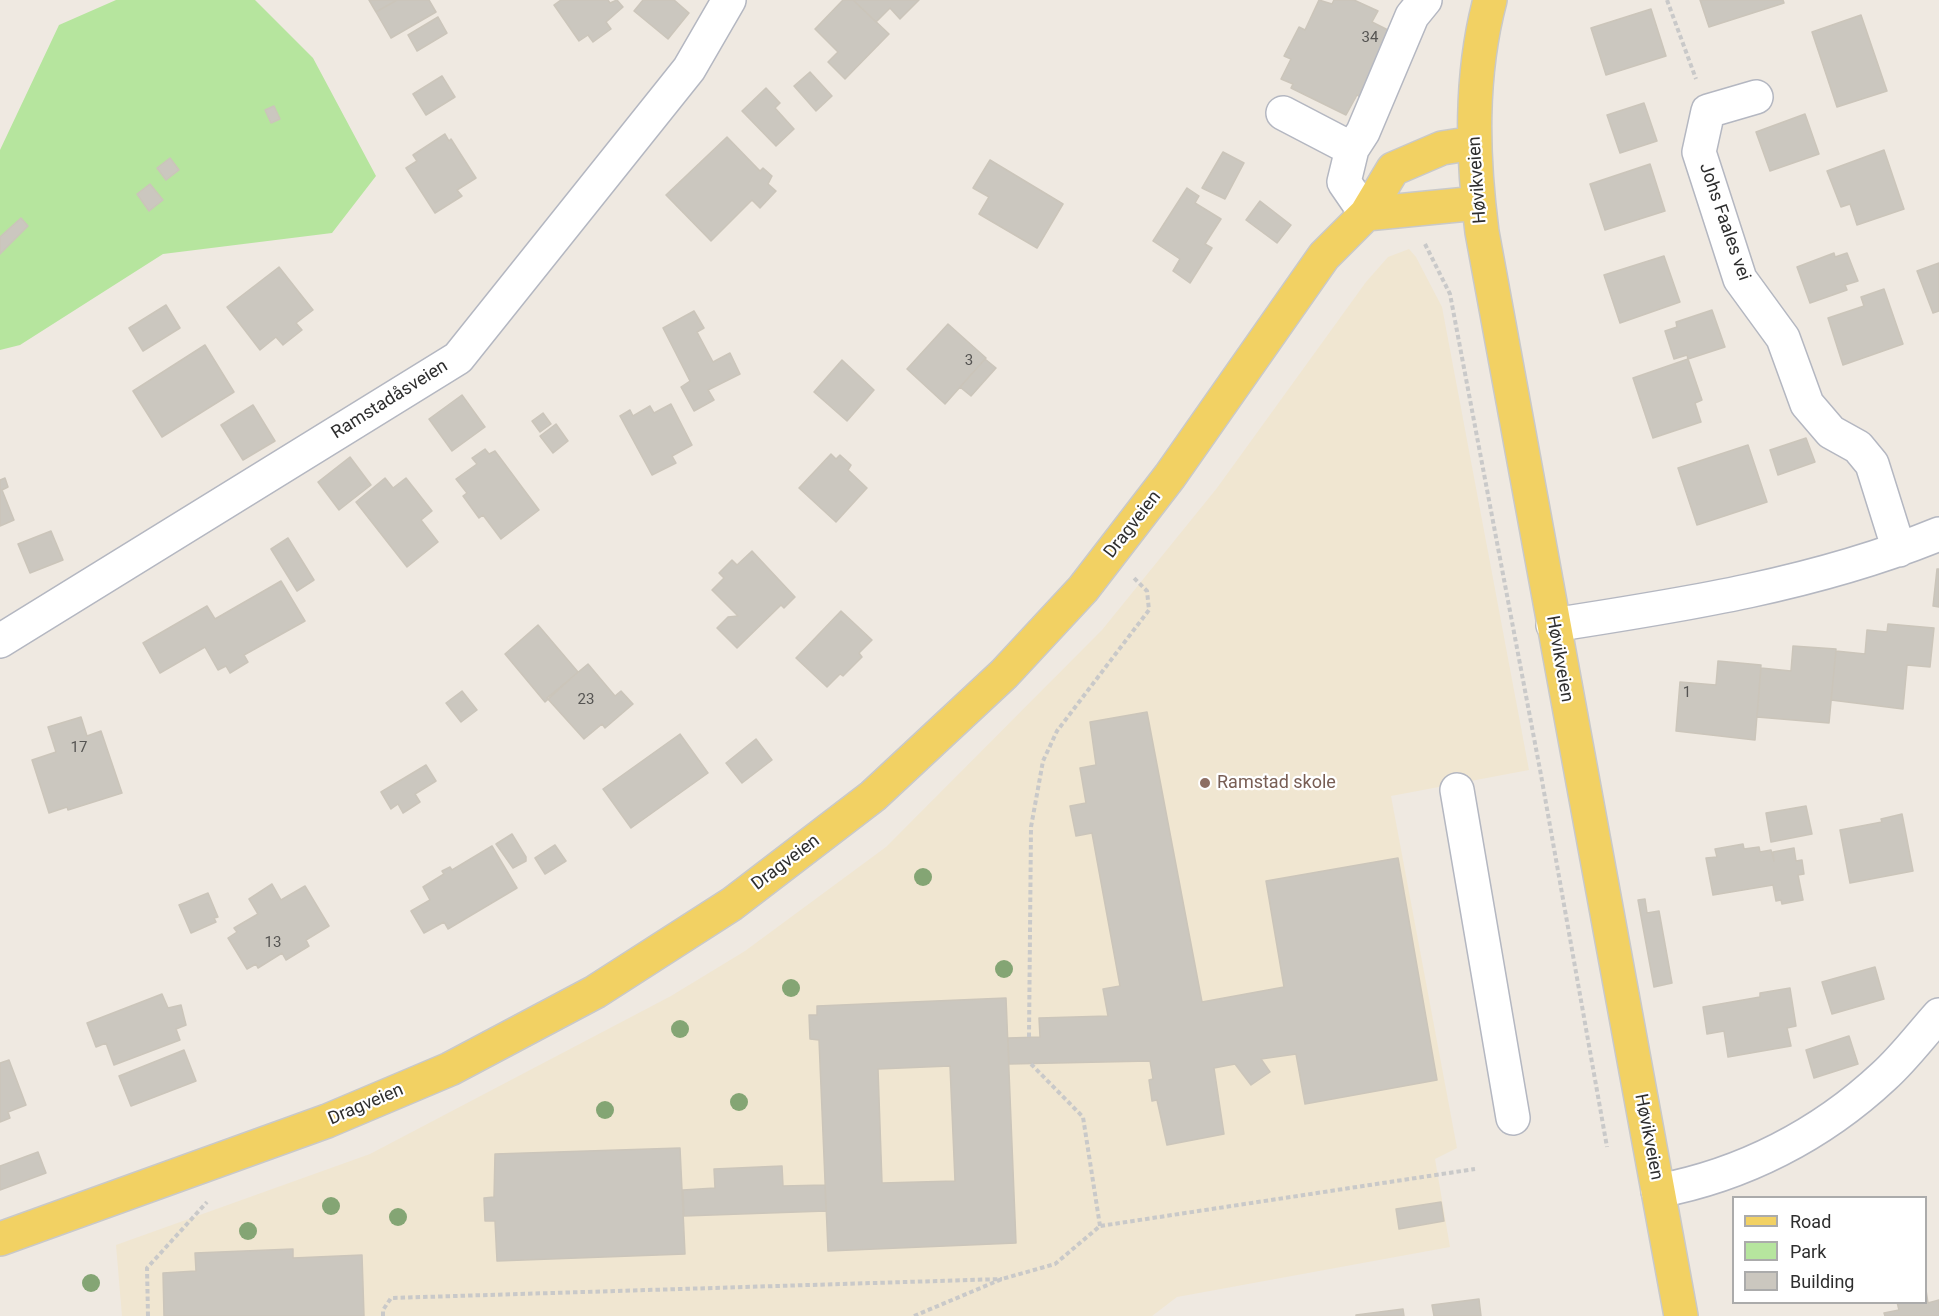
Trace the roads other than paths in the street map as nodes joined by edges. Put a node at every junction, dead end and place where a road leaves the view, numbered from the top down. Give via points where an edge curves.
1 (729, 0) edge
2 (1425, 0) edge
3 (1483, 2) edge
4 (1756, 96) dead end
5 (1283, 113) dead end
6 (1474, 143) junction
7 (1352, 149) junction
8 (1478, 203) junction
9 (1366, 214) junction
10 (1939, 534) edge
11 (1899, 550) junction
12 (1553, 625) junction
13 (0, 641) edge
14 (1457, 790) dead end
15 (1939, 1015) edge
16 (1513, 1118) dead end
17 (1658, 1191) junction
18 (0, 1239) edge
19 (1681, 1316) edge

1 - 13 street, Ramstadåsveien via 689,69 458,358
2 - 7 street via 1412,16 1363,132
3 - 6 main road, Høvikveien
4 - 11 street, Johs Faales vei via 1708,111 1700,152 1740,279 1783,338 1807,404 1831,432 1858,447 1872,464
5 - 7 street
6 - 8 main road, Høvikveien
6 - 9 main road, Dragveien via 1442,148 1393,169
7 - 9 street via 1344,182
8 - 9 main road
8 - 12 main road, Høvikveien
9 - 18 main road, Dragveien via 1324,256 1170,476 1083,589 1004,674 873,796 732,904 662,951 521,1033 394,1094 256,1148
10 - 11 street
11 - 12 street via 1771,586
12 - 17 main road, Høvikveien
14 - 16 street
15 - 17 street via 1886,1075 1841,1114 1777,1153
17 - 19 main road, Høvikveien

